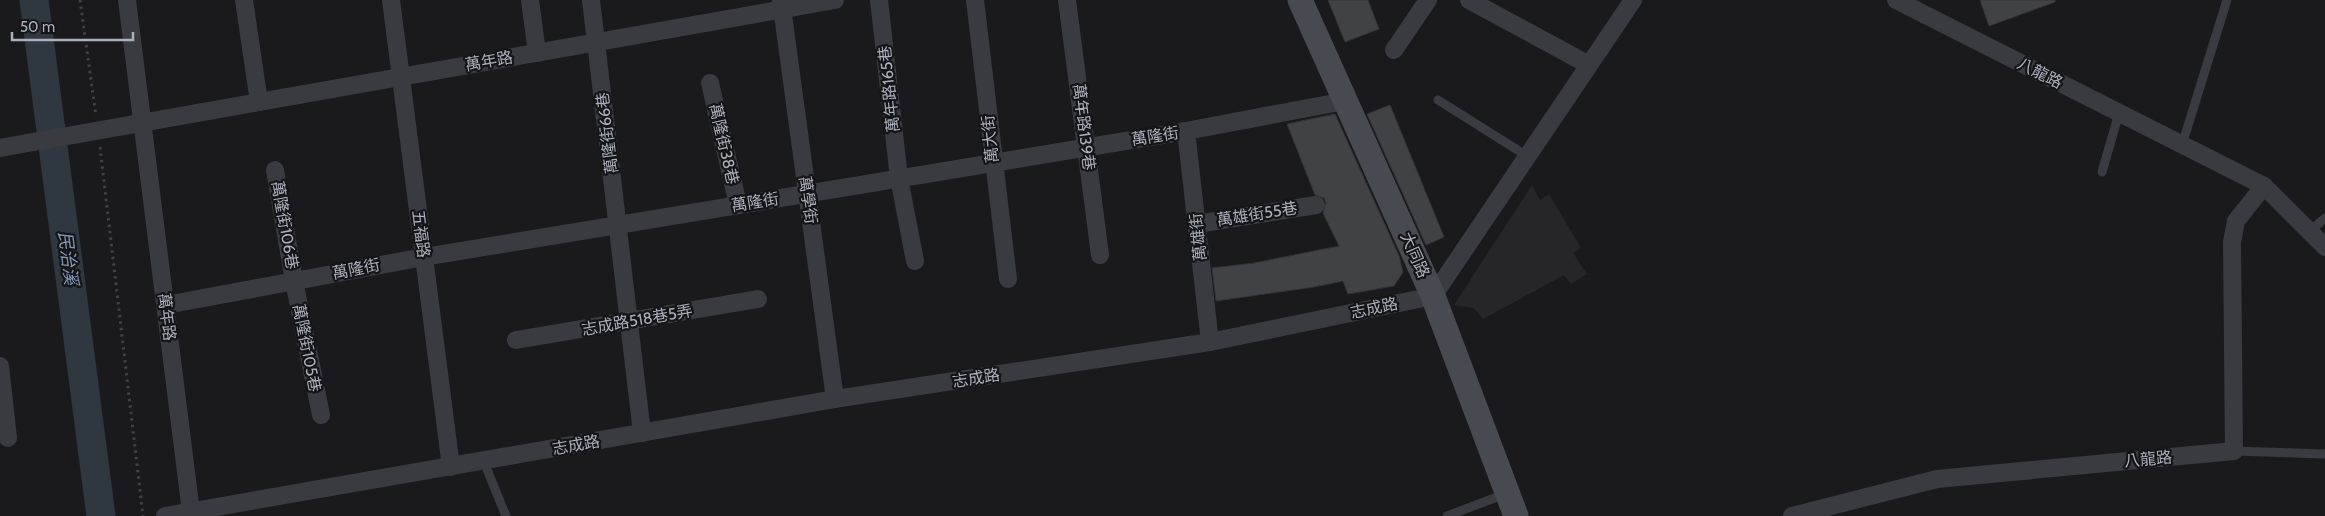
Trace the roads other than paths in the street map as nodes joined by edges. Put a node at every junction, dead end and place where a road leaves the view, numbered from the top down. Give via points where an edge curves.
1 (128, 0) edge
2 (244, 0) edge
3 (392, 0) edge
4 (530, 0) edge
5 (591, 0) edge
6 (835, 0) edge
7 (879, 0) edge
8 (975, 0) edge
9 (1068, 0) edge
10 (1300, 0) edge
11 (1428, 0) edge
12 (1469, 0) edge
13 (1633, 0) edge
14 (1896, 0) edge
15 (2227, 0) edge
16 (782, 5) edge
17 (596, 42) junction
18 (1394, 50) dead end
19 (537, 53) junction
20 (1589, 65) junction
21 (401, 77) junction
22 (710, 83) dead end
23 (1438, 100) dead end
24 (1346, 101) junction
25 (259, 102) junction
26 (2119, 113) junction
27 (142, 122) junction
28 (1186, 131) junction
29 (2182, 145) junction
30 (0, 148) edge
31 (1086, 148) junction
32 (1527, 156) junction
33 (993, 163) junction
34 (276, 170) dead end
35 (2102, 172) dead end
36 (899, 178) junction
37 (2264, 186) junction
38 (808, 193) junction
39 (738, 205) junction
40 (1316, 205) dead end
41 (2325, 218) edge
42 (618, 224) junction
43 (1197, 224) junction
44 (2309, 232) junction
45 (2325, 247) edge
46 (1100, 255) dead end
47 (424, 257) junction
48 (915, 261) dead end
49 (1008, 279) dead end
50 (294, 281) junction
51 (1433, 296) junction
52 (758, 299) dead end
53 (166, 305) junction
54 (629, 321) junction
55 (516, 340) dead end
56 (1210, 342) junction
57 (0, 366) edge
58 (834, 399) junction
59 (321, 414) dead end
60 (642, 433) junction
61 (8, 438) dead end
62 (2234, 451) junction
63 (2325, 454) edge
64 (484, 462) junction
65 (451, 467) junction
66 (1508, 493) junction
67 (191, 512) junction
68 (165, 516) edge
69 (506, 516) edge
70 (1447, 516) edge
71 (1516, 516) edge
72 (1792, 516) edge

1 - 27 street, 萬年路
2 - 25 street
3 - 21 street, 五福路
4 - 19 street
5 - 17 street, 萬隆街66巷
6 - 16 street, 萬年路
7 - 36 street, 萬年路165巷
8 - 33 street, 萬大街
9 - 31 street, 萬年路139巷
10 - 24 main road, 大同路
11 - 18 street
12 - 20 street
13 - 20 street
14 - 26 street, 八龍路
15 - 29 lane
16 - 17 street, 萬年路
16 - 38 street, 萬學街
17 - 19 street, 萬年路
17 - 42 street, 萬隆街66巷
19 - 21 street, 萬年路
20 - 32 street
21 - 25 street, 萬年路
21 - 47 street, 五福路
22 - 39 street, 萬隆街38巷
23 - 32 lane
24 - 28 street, 萬隆街
24 - 51 main road, 大同路
25 - 27 street, 萬年路
26 - 29 street, 八龍路
26 - 35 lane
27 - 30 street, 萬年路
27 - 53 street, 萬年路
28 - 31 street, 萬隆街
28 - 43 street, 萬雄街
29 - 37 street, 八龍路
31 - 33 street, 萬隆街
31 - 46 street, 萬年路139巷
32 - 51 street
33 - 36 street, 萬隆街
33 - 49 street, 萬大街
34 - 50 street, 萬隆街106巷
36 - 38 street, 萬隆街
36 - 48 street, 萬年路165巷
37 - 44 street, 八龍路
37 - 62 street via 2236,221 2232,242
38 - 39 street, 萬隆街
38 - 58 street, 萬學街
39 - 42 street, 萬隆街
40 - 43 street, 萬雄街55巷
41 - 44 lane
42 - 47 street, 萬隆街
42 - 54 street, 萬隆街66巷
43 - 56 street, 萬雄街
44 - 45 street, 八龍路
47 - 50 street, 萬隆街
47 - 65 street, 五福路
50 - 53 street, 萬隆街
50 - 59 street, 萬隆街105巷
51 - 56 street, 志成路
51 - 66 main road, 大同路
52 - 54 street, 志成路518巷5弄
53 - 67 street, 萬年路
54 - 55 street, 志成路518巷5弄
54 - 60 street, 萬隆街66巷
56 - 58 street, 志成路
57 - 61 street
58 - 60 street, 志成路
60 - 64 street, 志成路
62 - 63 lane
62 - 72 street, 八龍路 via 1938,479
64 - 65 street, 志成路
64 - 69 lane
65 - 67 street, 志成路
66 - 70 lane
66 - 71 main road, 大同路
67 - 68 street, 志成路

